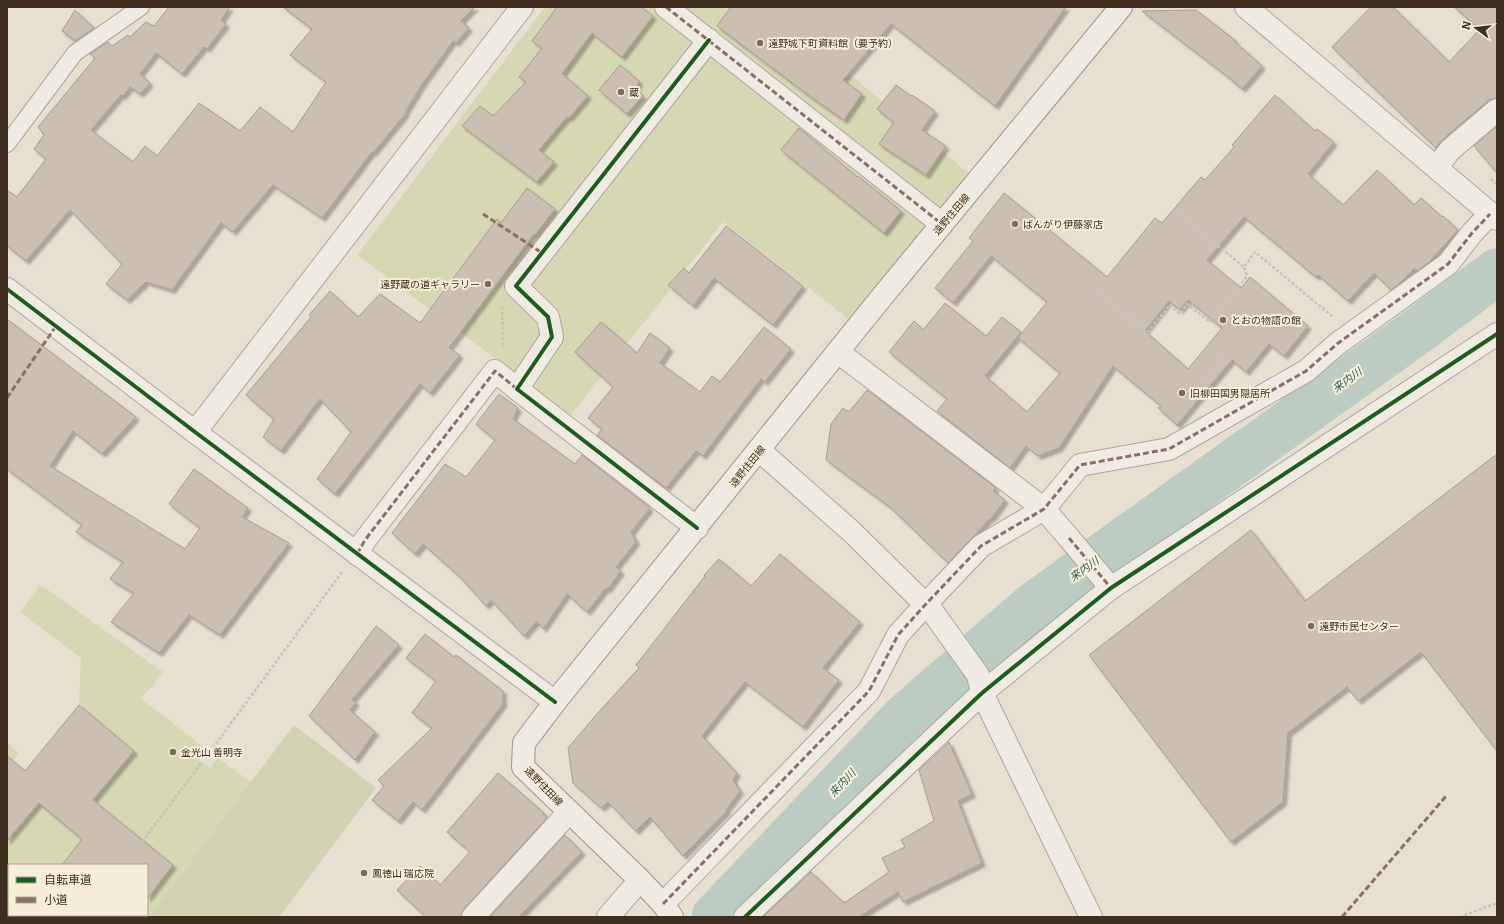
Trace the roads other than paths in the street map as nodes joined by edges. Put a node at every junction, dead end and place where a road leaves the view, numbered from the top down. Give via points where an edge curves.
1 (141, 7) edge
2 (522, 7) edge
3 (666, 7) edge
4 (1121, 7) edge
5 (1246, 7) edge
6 (709, 40) junction
7 (1497, 110) edge
8 (7, 144) edge
9 (1437, 167) junction
10 (1493, 216) edge
11 (942, 224) junction
12 (7, 289) edge
13 (1497, 334) edge
14 (838, 352) junction
15 (517, 389) junction
16 (195, 432) junction
17 (759, 450) junction
18 (1044, 509) junction
19 (697, 528) junction
20 (357, 554) junction
21 (1112, 588) junction
22 (928, 608) junction
23 (980, 684) junction
24 (555, 702) junction
25 (569, 812) junction
26 (640, 880) junction
27 (669, 912) edge
28 (473, 917) edge
29 (608, 917) edge
30 (745, 917) edge
31 (1091, 917) edge

1 - 8 lane via 75,53
2 - 16 street
3 - 6 street
4 - 11 street, 遠野住田線
5 - 9 street
6 - 11 street
6 - 15 street via 516,286 548,317 552,337
7 - 9 street via 1450,150
9 - 10 street
10 - 18 street via 1472,233 1448,264 1337,344 1306,371 1169,449 1080,465
11 - 14 street, 遠野住田線
12 - 16 street
13 - 21 street
14 - 17 street, 遠野住田線
14 - 18 street
15 - 19 street
15 - 20 street via 495,371 365,540
16 - 20 street
17 - 19 street, 遠野住田線
17 - 22 street via 852,532
18 - 21 street
18 - 22 street via 981,546
19 - 24 street, 遠野住田線
20 - 24 street
21 - 23 street
22 - 23 street
22 - 27 street via 898,635 869,691 770,795
23 - 30 street
23 - 31 street
24 - 25 street, 遠野住田線 via 524,742 523,767
25 - 26 street, 遠野住田線
25 - 28 street
26 - 27 street, 遠野住田線
26 - 29 street

